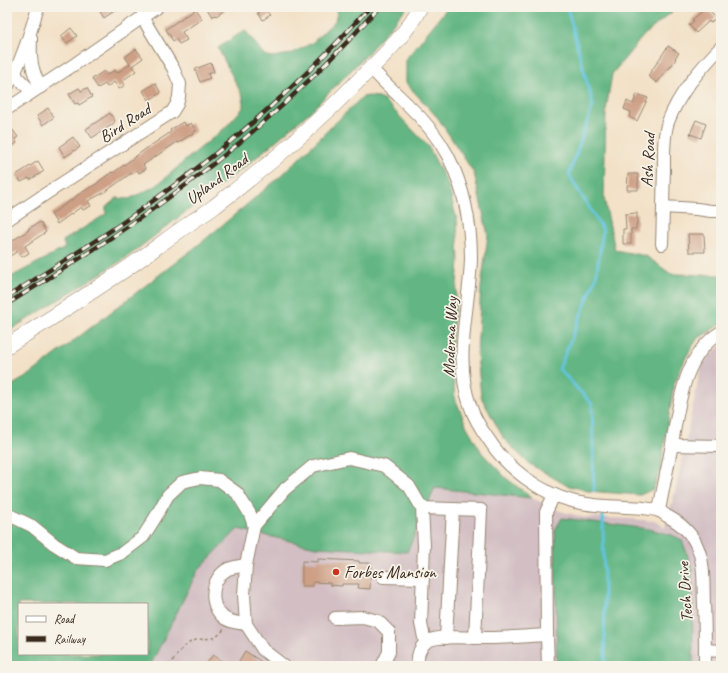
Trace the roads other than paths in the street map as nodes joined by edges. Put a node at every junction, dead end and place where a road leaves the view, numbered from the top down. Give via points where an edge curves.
1 (38, 7) edge
2 (157, 7) edge
3 (420, 7) edge
4 (142, 17) junction
5 (32, 29) junction
6 (721, 47) edge
7 (371, 68) junction
8 (15, 72) junction
9 (7, 87) edge
10 (37, 90) junction
11 (7, 109) edge
12 (663, 207) junction
13 (721, 211) edge
14 (7, 220) edge
15 (662, 244) dead end
16 (721, 332) edge
17 (7, 346) edge
18 (672, 445) junction
19 (721, 446) edge
20 (554, 495) junction
21 (422, 508) junction
22 (453, 509) junction
23 (659, 510) junction
24 (7, 514) edge
25 (254, 526) junction
26 (246, 565) junction
27 (383, 577) dead end
28 (423, 578) junction
29 (335, 618) dead end
30 (246, 624) junction
31 (547, 634) junction
32 (446, 638) junction
33 (475, 638) junction
34 (425, 642) junction
35 (705, 650) junction
36 (721, 651) edge
37 (284, 666) edge
38 (382, 666) edge
39 (418, 666) edge
40 (548, 666) edge
41 (705, 666) edge

1 - 5 street
2 - 4 street
3 - 7 main road, Upland Road via 407,29
4 - 10 street
4 - 14 street, Bird Road via 180,84 177,104 172,112
5 - 8 street
5 - 10 street via 30,53
6 - 12 street, Ash Road via 687,87 668,122 664,147
7 - 17 main road, Upland Road via 283,152 213,208
7 - 20 street, Moderna Way via 407,103 433,134 447,156 463,194 469,220 471,259 463,360 467,394 473,414 503,458 520,474
8 - 9 street
8 - 10 street via 18,78
10 - 11 street
12 - 13 street
12 - 15 street, Ash Road
16 - 18 street via 702,350 689,370
18 - 19 street
18 - 23 street
20 - 23 street, Moderna Way via 591,505
20 - 31 street via 546,512
21 - 22 street
21 - 25 street via 409,486 384,466 348,458 313,466 285,489
21 - 28 street
22 - 32 street
22 - 33 street via 481,510
23 - 35 street, Tech Drive via 686,529 699,553 703,574
24 - 25 street via 32,526 76,558 105,560 122,553 143,538 168,495 182,482 200,478 219,480 237,493
25 - 26 street
26 - 30 street
26 - 30 street via 228,569 216,582 213,591 216,609 222,616 230,621
27 - 28 street
28 - 34 street via 422,624
29 - 38 street via 363,617 378,621 389,632 389,652
30 - 37 street via 263,650
31 - 33 street
31 - 40 street
32 - 33 street
32 - 34 street
34 - 39 street via 417,659
35 - 36 street
35 - 41 street, Tech Drive

